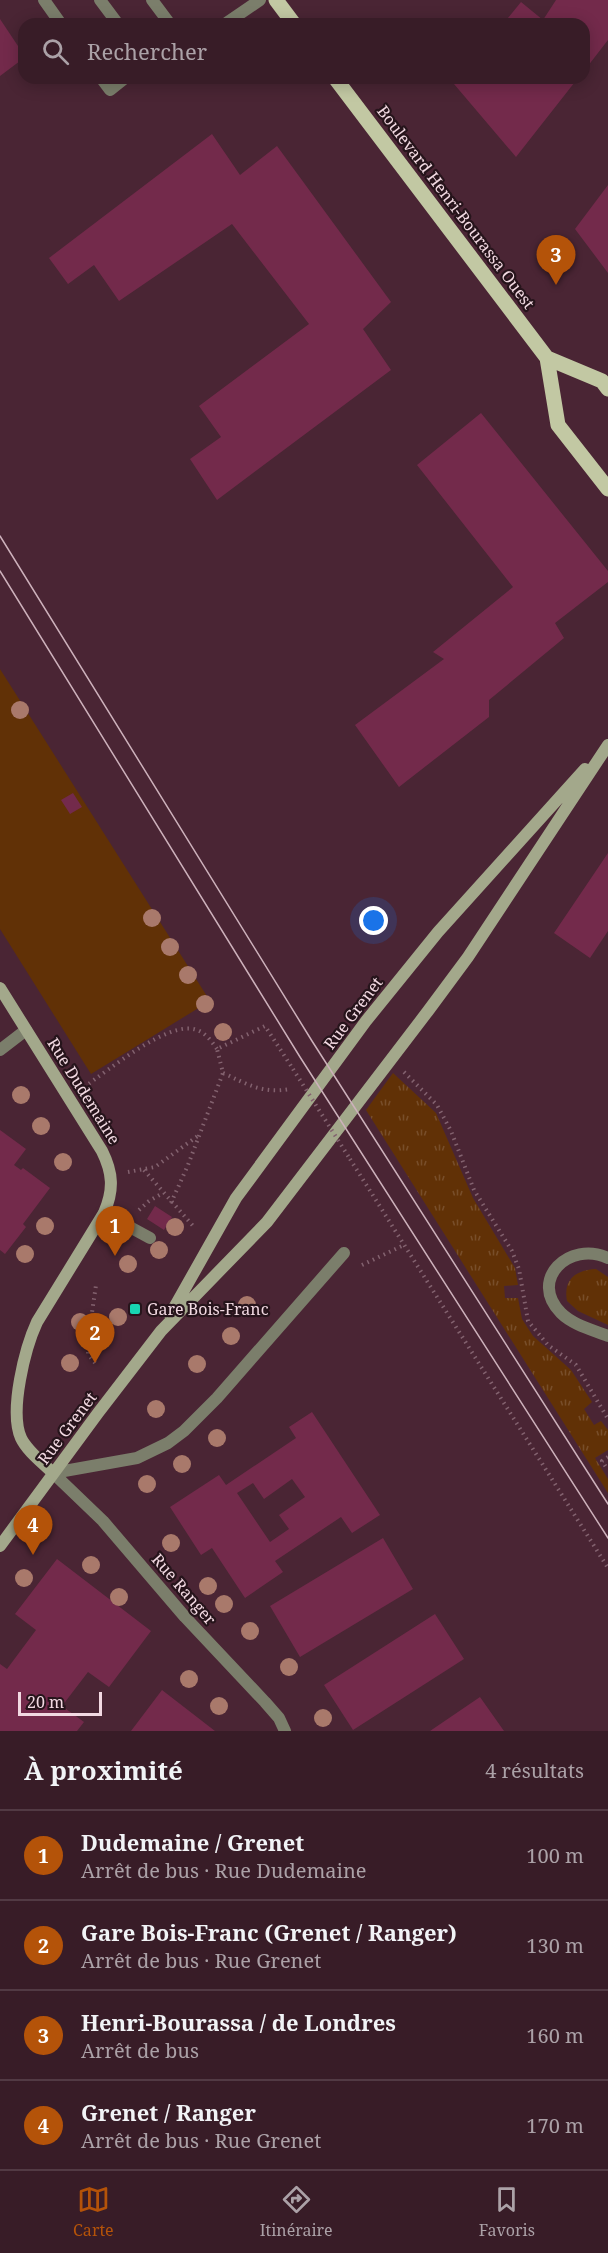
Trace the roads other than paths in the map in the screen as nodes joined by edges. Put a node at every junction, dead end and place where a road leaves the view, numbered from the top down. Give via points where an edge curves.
1 (44, 0) edge
2 (100, 0) edge
3 (152, 0) edge
4 (260, 0) edge
5 (276, 0) edge
6 (57, 18) edge
7 (114, 18) edge
8 (166, 18) edge
9 (234, 18) edge
10 (290, 18) edge
11 (106, 84) edge
12 (118, 84) edge
13 (340, 84) edge
14 (547, 358) junction
15 (608, 389) edge
16 (608, 489) edge
17 (608, 745) edge
18 (0, 988) edge
19 (26, 1030) junction
20 (0, 1050) edge
21 (104, 1212) junction
22 (150, 1238) dead end
23 (344, 1253) dead end
24 (608, 1258) edge
25 (161, 1331) junction
26 (608, 1336) edge
27 (53, 1473) junction
28 (0, 1546) edge
29 (285, 1731) edge

1 - 6 street
2 - 7 street
3 - 8 street
4 - 9 street
5 - 10 main road
11 - 12 street via 110,90
13 - 14 main road, Boulevard Henri-Bourassa Ouest
14 - 15 main road via 602,381
14 - 16 main road, Boulevard Henri-Bourassa Ouest via 558,424
17 - 25 street, Rue Grenet via 428,1011 267,1222
17 - 25 street, Rue Grenet via 438,932 366,1021 237,1198
18 - 19 street, Rue Dudemaine
19 - 20 street
19 - 21 street, Rue Dudemaine via 109,1165 111,1186
21 - 22 street
21 - 27 street, Rue Dudemaine via 37,1322 21,1371 21,1438
23 - 27 street via 217,1398 176,1437 137,1458
24 - 26 street via 598,1253 566,1258 555,1266 550,1282 551,1300 562,1315
25 - 27 street, Rue Grenet
27 - 28 street, Rue Grenet
27 - 29 street, Rue Ranger via 103,1521 279,1718

